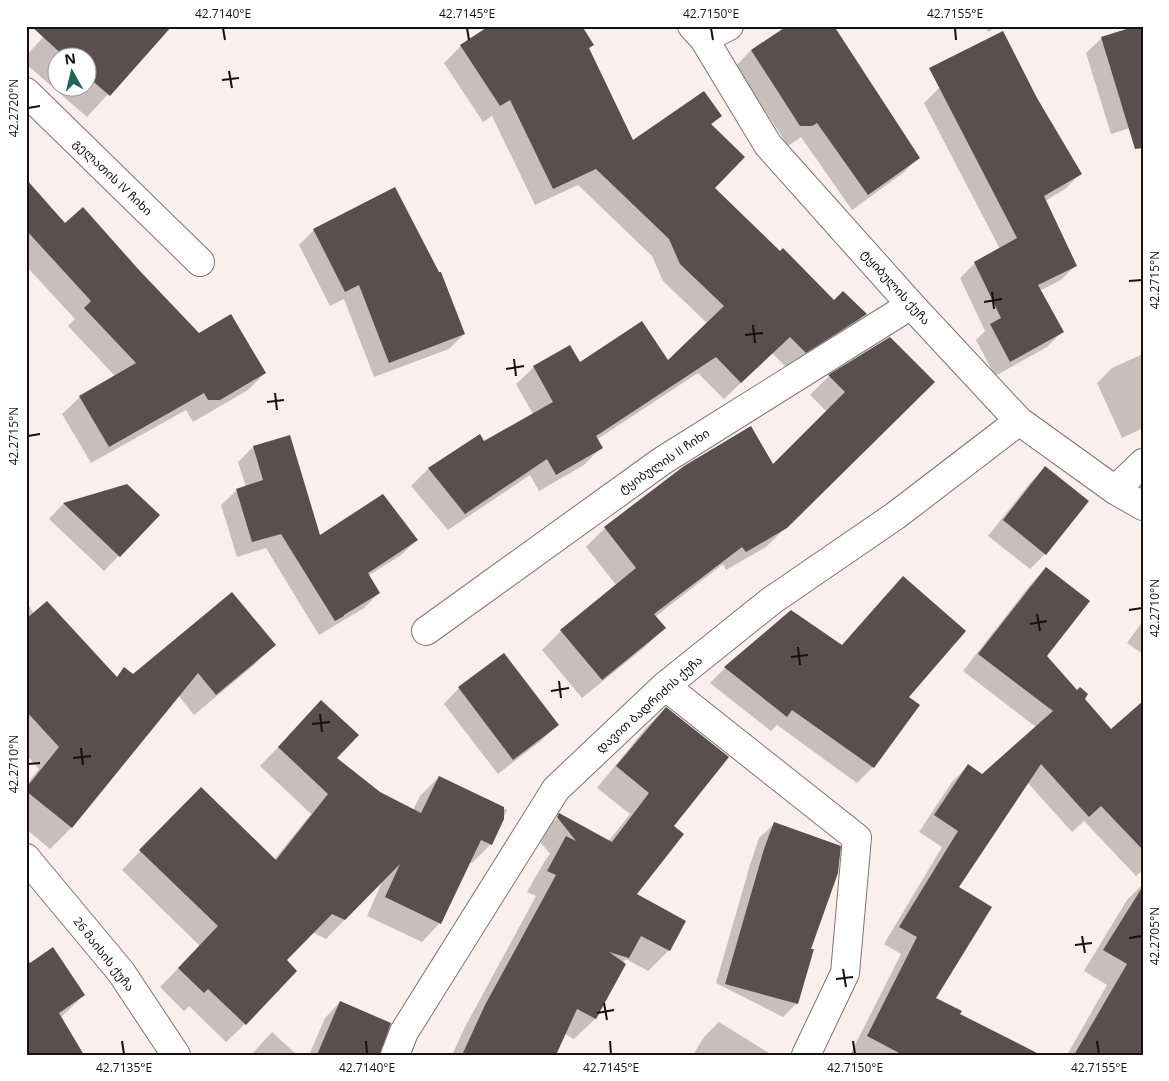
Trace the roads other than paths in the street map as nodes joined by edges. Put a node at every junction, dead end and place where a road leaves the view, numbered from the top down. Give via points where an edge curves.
1 (729, 26) edge
2 (698, 33) edge
3 (26, 92) edge
4 (200, 262) dead end
5 (911, 305) junction
6 (1019, 421) junction
7 (1143, 463) edge
8 (1115, 490) junction
9 (1143, 506) edge
10 (426, 631) dead end
11 (665, 686) junction
12 (26, 858) edge
13 (176, 1055) edge
14 (395, 1055) edge
15 (806, 1055) edge

1 - 2 street
2 - 5 street, ტყიბულის ქუჩა via 768,145
3 - 4 street, გელათის IV ჩიხი
5 - 6 street, ტყიბულის ქუჩა
5 - 10 street, ტყიბულის II ჩიხი via 662,460
6 - 8 street, ტყიბულის ქუჩა
6 - 11 street, დავით ბადრიძის ქუჩა via 895,516 771,601
7 - 8 street
8 - 9 street, ტყიბულის ქუჩა
11 - 14 street, დავით ბადრიძის ქუჩა via 556,789 404,1032
11 - 15 street via 857,838 845,973
12 - 13 street, 26 მაისის ქუჩა via 121,972

